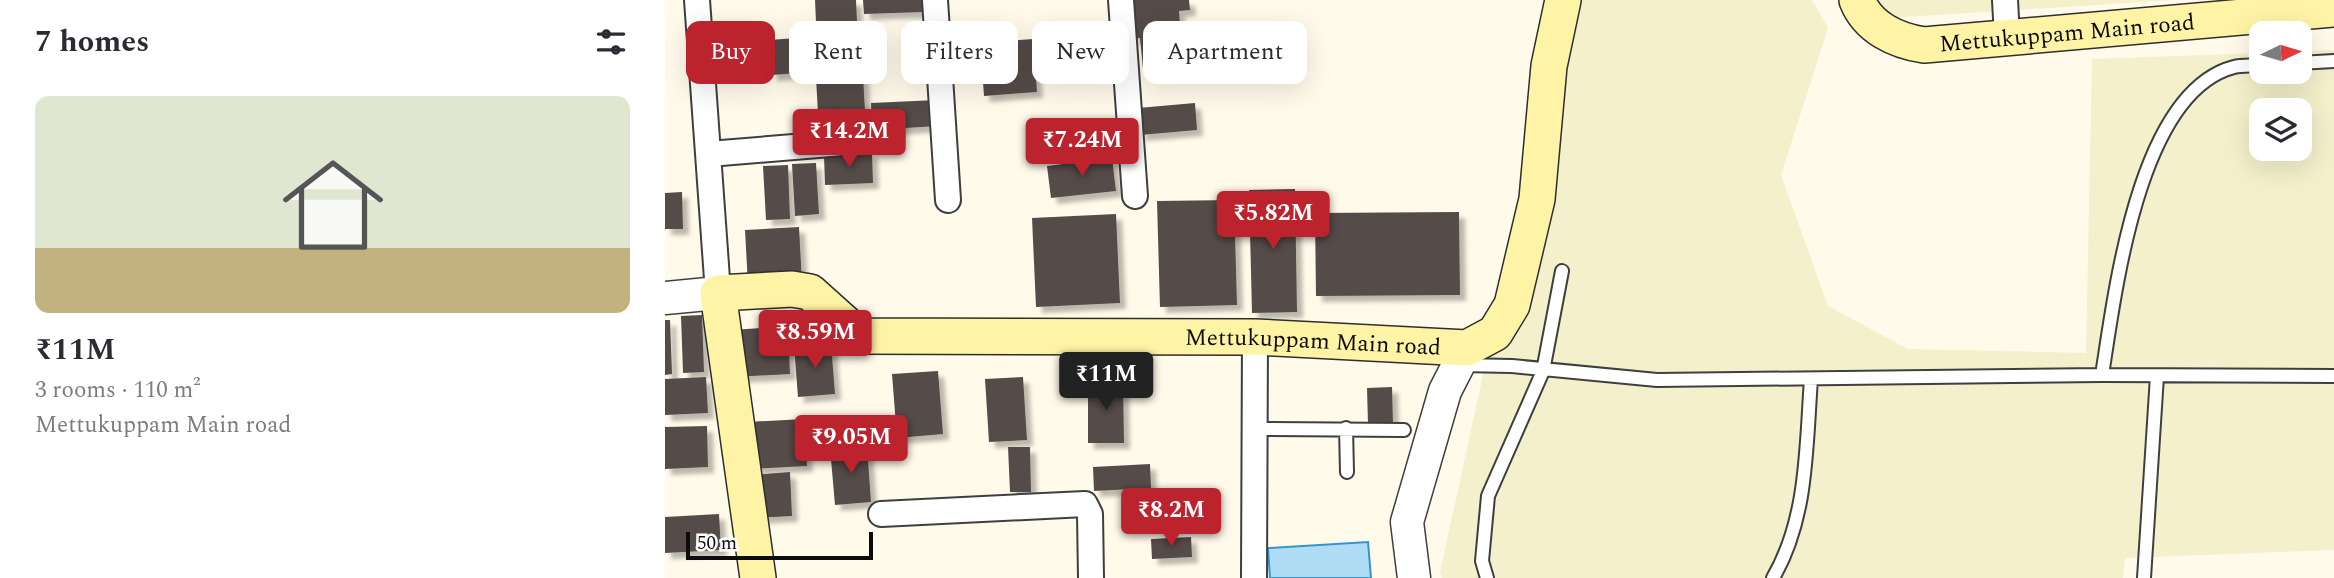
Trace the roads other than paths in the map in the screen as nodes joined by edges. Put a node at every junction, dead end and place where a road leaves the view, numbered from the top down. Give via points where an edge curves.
1 (697, 0) edge
2 (935, 0) edge
3 (1121, 0) edge
4 (1563, 0) edge
5 (1857, 0) edge
6 (2005, 0) edge
7 (2334, 9) edge
8 (2007, 37) junction
9 (2334, 61) edge
10 (2312, 62) edge
11 (2249, 66) edge
12 (842, 143) dead end
13 (709, 154) junction
14 (1135, 196) dead end
15 (948, 200) dead end
16 (1562, 271) dead end
17 (718, 293) junction
18 (665, 298) edge
19 (1255, 337) junction
20 (1463, 357) junction
21 (1543, 371) junction
22 (2102, 375) junction
23 (2157, 376) junction
24 (2334, 376) edge
25 (1811, 379) junction
26 (1346, 428) junction
27 (1255, 429) junction
28 (1404, 430) dead end
29 (1347, 472) dead end
30 (881, 514) dead end
31 (758, 578) edge
32 (1091, 578) edge
33 (1254, 578) edge
34 (1414, 578) edge
35 (1487, 578) edge
36 (1773, 578) edge
37 (2144, 578) edge

1 - 13 street
2 - 15 street
3 - 14 street
4 - 20 main road, Mettukuppam Main road via 1549,66 1537,199 1512,305 1495,333
5 - 8 main road, Mettukuppam Main road via 1880,29 1903,41 1924,45
6 - 8 street
7 - 8 main road, Mettukuppam Main road
9 - 10 lane
11 - 22 lane via 2234,67 2202,84 2177,111 2155,147 2117,275
12 - 13 street
13 - 17 street
16 - 21 lane
17 - 18 street
17 - 19 main road, Mettukuppam Main road via 810,292 859,336
17 - 31 main road
19 - 20 main road, Mettukuppam Main road
19 - 27 street
20 - 21 lane
20 - 34 street via 1445,391 1407,523
21 - 25 lane via 1657,380
21 - 35 lane via 1488,496 1482,561
22 - 23 lane
22 - 25 lane
23 - 24 lane
23 - 37 lane
25 - 36 lane via 1795,532
26 - 27 lane
26 - 28 lane
26 - 29 lane
27 - 33 street
30 - 32 street via 1086,504

